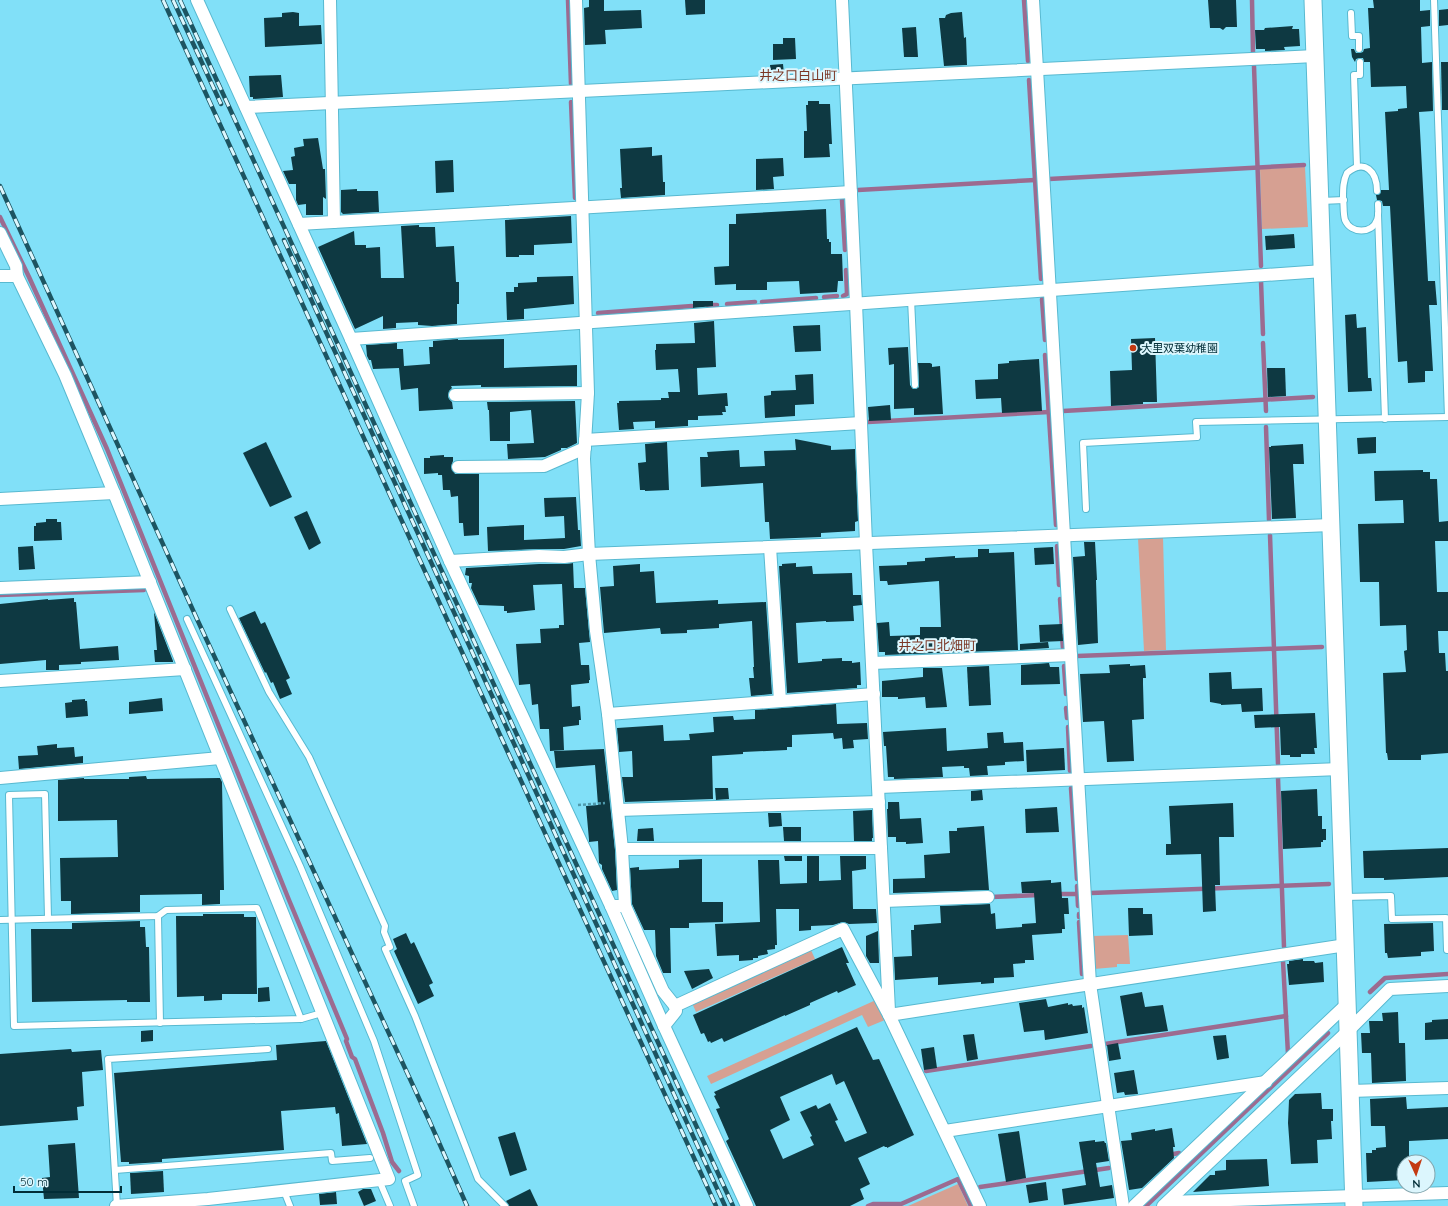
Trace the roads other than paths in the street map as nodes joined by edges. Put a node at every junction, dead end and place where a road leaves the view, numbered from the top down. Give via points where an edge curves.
1 (201, 0) edge
2 (330, 0) edge
3 (576, 0) edge
4 (842, 0) edge
5 (1033, 0) edge
6 (1313, 0) edge
7 (1434, 0) edge
8 (1351, 13) dead end
9 (1359, 49) dead end
10 (1315, 56) junction
11 (1360, 62) dead end
12 (1037, 70) junction
13 (846, 79) junction
14 (578, 91) junction
15 (332, 103) junction
16 (246, 107) junction
17 (1357, 167) junction
18 (851, 192) junction
19 (1378, 192) dead end
20 (1344, 200) junction
21 (1441, 200) junction
22 (1448, 200) edge
23 (1320, 201) junction
24 (1378, 204) dead end
25 (582, 208) junction
26 (1378, 214) junction
27 (334, 222) junction
28 (299, 224) junction
29 (0, 233) edge
30 (1323, 270) junction
31 (0, 276) edge
32 (17, 276) junction
33 (1049, 290) junction
34 (911, 299) junction
35 (856, 303) junction
36 (585, 322) junction
37 (352, 339) junction
38 (915, 385) dead end
39 (588, 393) junction
40 (455, 395) dead end
41 (1448, 417) edge
42 (1385, 419) junction
43 (1328, 420) junction
44 (861, 423) junction
45 (585, 444) junction
46 (458, 467) dead end
47 (114, 493) junction
48 (0, 499) edge
49 (1086, 509) dead end
50 (1331, 525) junction
51 (1064, 536) junction
52 (866, 544) junction
53 (770, 547) junction
54 (589, 554) junction
55 (450, 560) junction
56 (150, 582) junction
57 (0, 588) edge
58 (230, 610) dead end
59 (187, 619) dead end
60 (1071, 655) junction
61 (872, 663) junction
62 (184, 669) junction
63 (0, 681) edge
64 (874, 694) junction
65 (780, 701) junction
66 (608, 714) junction
67 (220, 758) junction
68 (1340, 769) junction
69 (0, 778) edge
70 (1078, 779) junction
71 (879, 787) junction
72 (879, 802) junction
73 (618, 806) junction
74 (882, 848) junction
75 (622, 849) junction
76 (988, 897) dead end
77 (1344, 897) junction
78 (884, 901) junction
79 (611, 906) junction
80 (626, 906) junction
81 (158, 916) junction
82 (48, 918) junction
83 (12, 919) junction
84 (0, 920) edge
85 (1346, 945) junction
86 (1448, 950) edge
87 (1090, 984) junction
88 (1448, 986) edge
89 (1347, 1004) junction
90 (675, 1006) junction
91 (322, 1013) junction
92 (889, 1015) junction
93 (301, 1019) junction
94 (160, 1022) junction
95 (664, 1026) junction
96 (1348, 1031) junction
97 (268, 1049) dead end
98 (1266, 1082) junction
99 (1448, 1088) edge
100 (1350, 1091) junction
101 (1108, 1106) junction
102 (945, 1131) junction
103 (370, 1158) dead end
104 (115, 1170) junction
105 (380, 1180) junction
106 (284, 1191) junction
107 (1448, 1192) edge
108 (1354, 1201) edge
109 (172, 1204) edge
110 (1165, 1204) edge
111 (119, 1206) edge
112 (290, 1206) edge
113 (390, 1206) edge
114 (414, 1206) edge
115 (505, 1206) edge
116 (747, 1206) edge
117 (980, 1206) edge
118 (1123, 1206) edge
119 (1134, 1206) edge

1 - 16 street
2 - 15 street
3 - 14 street
4 - 13 street
5 - 12 street
6 - 10 street
7 - 21 lane
8 - 9 lane via 1352,36 1359,36
10 - 12 street
10 - 23 street
11 - 17 lane via 1360,75 1354,75
12 - 13 street
12 - 33 street
13 - 14 street
13 - 18 street
14 - 15 street
14 - 25 street
15 - 16 street
15 - 27 street
16 - 28 street
17 - 19 lane via 1373,172
17 - 20 lane via 1344,178
18 - 25 street
18 - 35 street
20 - 23 lane
20 - 26 lane via 1345,220 1353,229 1359,231 1370,228
21 - 22 lane
21 - 41 lane
23 - 30 street
24 - 26 lane
25 - 27 street
25 - 36 street
26 - 42 lane
27 - 28 street
28 - 37 street
29 - 32 street via 16,266
30 - 33 street
30 - 43 street
31 - 32 street
32 - 47 street via 65,375
33 - 34 street
33 - 51 street
34 - 35 street
34 - 38 lane
35 - 36 street
35 - 44 street
36 - 37 street
36 - 39 street
37 - 55 street
39 - 40 street
39 - 45 street
41 - 42 lane
42 - 43 lane
43 - 49 lane via 1196,422 1197,437 1083,443
43 - 50 street
44 - 45 street
44 - 52 street
45 - 46 street via 544,466
45 - 54 street
47 - 48 street
47 - 56 street
50 - 51 street
50 - 68 street
51 - 52 street
51 - 60 street
52 - 53 street
52 - 61 street
53 - 54 street
53 - 65 street
54 - 55 street
54 - 66 street via 596,631
55 - 79 street
56 - 57 street
56 - 62 street
58 - 115 lane via 269,692 309,756 385,926 384,932 390,947 385,949 415,1016 478,1179
59 - 114 lane via 300,866 374,1041 418,1175 405,1181
60 - 61 street
60 - 70 street
61 - 64 street
62 - 63 street
62 - 67 street
64 - 65 street
64 - 71 street
65 - 66 street
66 - 73 street
67 - 69 street
67 - 91 street
68 - 70 street
68 - 77 street
70 - 71 street
70 - 87 street
71 - 72 street
72 - 73 street
72 - 74 street
73 - 75 street
74 - 75 street
74 - 78 street
75 - 80 street
76 - 78 street
77 - 85 street
77 - 86 lane via 1391,896 1392,919 1446,918
78 - 92 street
79 - 80 street
79 - 95 street
80 - 90 street via 663,991
81 - 82 lane
81 - 93 lane via 166,910 257,908
81 - 94 lane
82 - 83 lane
82 - 83 lane via 45,794 9,795
83 - 84 lane
83 - 94 lane via 14,1026
85 - 87 street
85 - 89 street
87 - 92 street
87 - 101 street
88 - 96 street via 1390,989
89 - 96 street
89 - 98 street
90 - 92 street via 843,929
90 - 95 street via 676,1011
91 - 93 lane
91 - 105 street via 389,1180
92 - 102 street
93 - 94 lane
95 - 116 street
96 - 100 street
96 - 110 street
97 - 104 lane via 108,1059
98 - 101 street
98 - 119 street
99 - 100 street
100 - 108 street
101 - 102 street
101 - 118 street
102 - 117 street
103 - 104 lane via 332,1161 331,1153
104 - 111 lane
105 - 106 street
105 - 113 lane
106 - 109 street
106 - 112 lane
107 - 108 street
108 - 110 street
109 - 111 street

